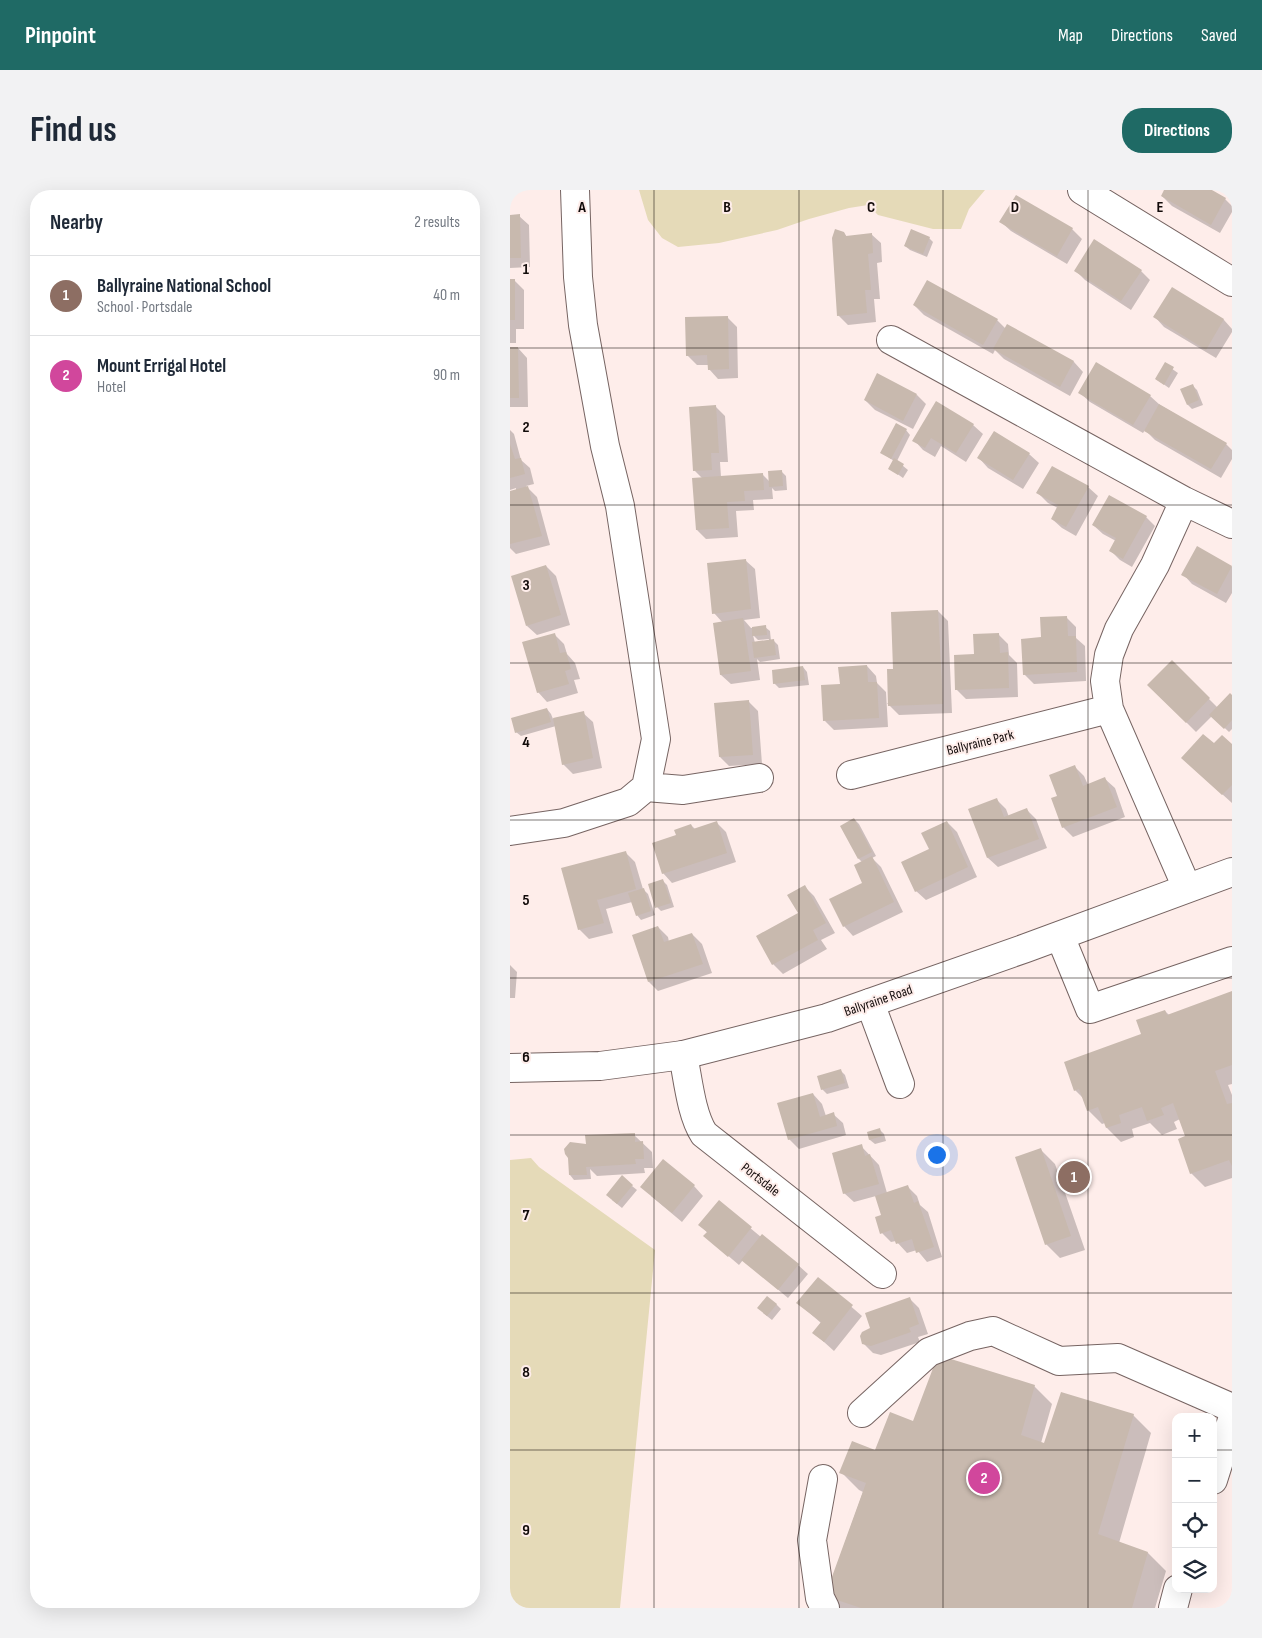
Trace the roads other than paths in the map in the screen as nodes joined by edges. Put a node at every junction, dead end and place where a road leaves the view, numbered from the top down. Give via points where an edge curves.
1 (575, 190) edge
2 (1082, 190) edge
3 (1232, 282) edge
4 (891, 340) dead end
5 (1184, 501) junction
6 (1232, 524) edge
7 (1109, 710) junction
8 (851, 775) dead end
9 (759, 778) dead end
10 (646, 787) junction
11 (510, 830) edge
12 (1232, 872) edge
13 (1187, 888) junction
14 (1060, 936) junction
15 (1232, 961) edge
16 (870, 1003) junction
17 (683, 1055) junction
18 (510, 1068) edge
19 (900, 1084) dead end
20 (882, 1274) dead end
21 (1232, 1408) edge
22 (862, 1413) dead end
23 (1232, 1420) edge
24 (1217, 1467) edge
25 (823, 1479) dead end
26 (1177, 1593) edge
27 (825, 1608) edge
28 (1172, 1608) edge

1 - 10 street via 582,325 620,506 656,739
2 - 3 street
4 - 5 street
5 - 6 street
5 - 7 street via 1155,564 1119,629 1109,656 1105,682
7 - 8 street, Ballyraine Park
7 - 13 street
9 - 10 street via 683,790
10 - 11 street via 628,802 564,823
12 - 13 street, Ballyraine Road
13 - 14 street, Ballyraine Road
14 - 15 street via 1090,1009
14 - 16 street, Ballyraine Road
16 - 17 street, Ballyraine Road via 827,1018
16 - 19 street
17 - 18 street, Ballyraine Road via 600,1066
17 - 20 street, Portsdale via 696,1114 704,1134
21 - 22 street via 1118,1358 1059,1361 993,1331 970,1336 930,1352
23 - 24 street
25 - 27 street via 812,1540 820,1598
26 - 28 street

